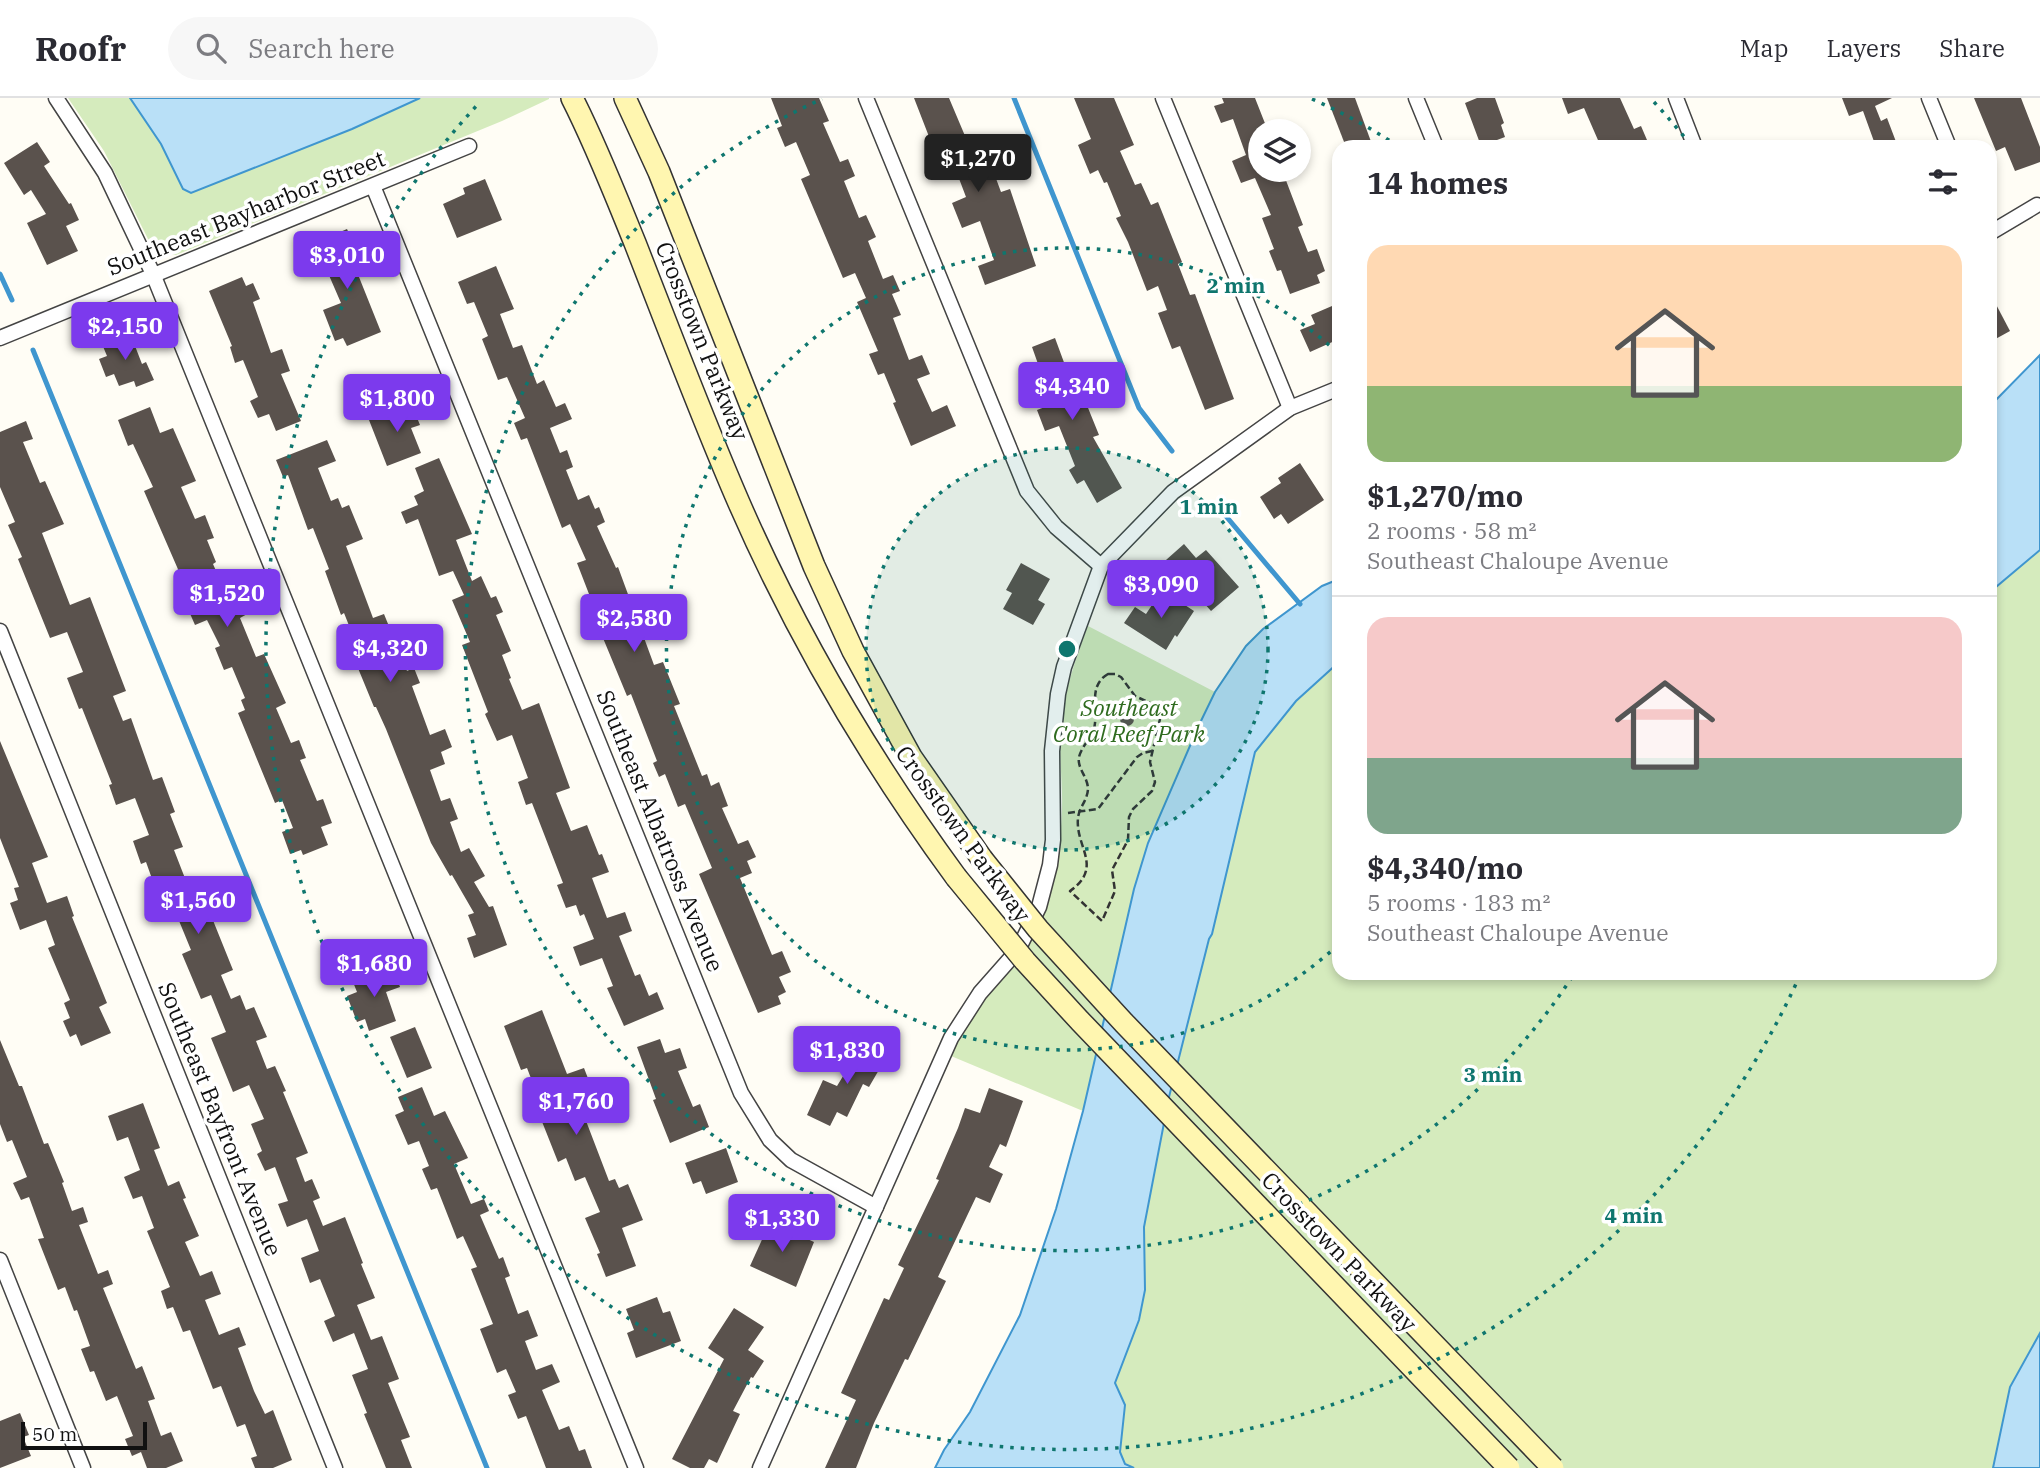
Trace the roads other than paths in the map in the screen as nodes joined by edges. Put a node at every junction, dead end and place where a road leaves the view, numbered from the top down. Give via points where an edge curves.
1 (56, 98) edge
2 (572, 98) edge
3 (625, 98) edge
4 (866, 98) edge
5 (1163, 98) edge
6 (1416, 98) edge
7 (1676, 98) edge
8 (1929, 98) edge
9 (1433, 140) edge
10 (1692, 140) edge
11 (1946, 140) edge
12 (469, 146) dead end
13 (373, 186) junction
14 (2037, 205) dead end
15 (1997, 229) edge
16 (153, 275) junction
17 (0, 338) edge
18 (1332, 391) edge
19 (1290, 408) junction
20 (1101, 566) junction
21 (0, 631) edge
22 (876, 1207) junction
23 (0, 1260) edge
24 (83, 1468) edge
25 (335, 1468) edge
26 (636, 1468) edge
27 (760, 1468) edge
28 (1509, 1468) edge
29 (1553, 1468) edge

1 - 16 street via 105,173
2 - 28 main road, Crosstown Parkway, bridge via 739,502 811,651 902,802 1025,961
3 - 29 main road, Crosstown Parkway, bridge via 659,172 814,566 853,651 911,757 1038,929
4 - 20 street via 1027,491 1056,527
5 - 19 street
6 - 9 street
7 - 10 street
8 - 11 street
12 - 13 street, Southeast Bayharbor Street
13 - 16 street, Southeast Bayharbor Street
13 - 22 street, Southeast Albatross Avenue via 741,1093 769,1140 791,1160
14 - 15 street
16 - 17 street, Southeast Bayharbor Street
16 - 26 street
18 - 19 street
19 - 20 street via 1173,492
20 - 22 street via 1058,694 1052,751 1053,840 1039,907 1018,950 980,993 951,1038
21 - 25 street, Southeast Bayfront Avenue
22 - 27 street
23 - 24 street

